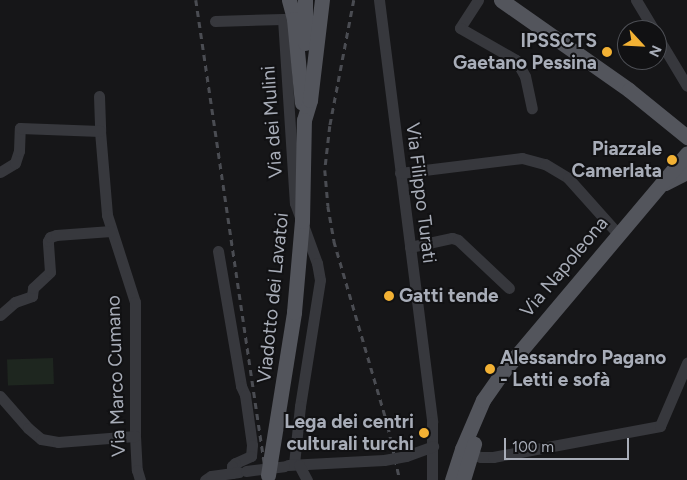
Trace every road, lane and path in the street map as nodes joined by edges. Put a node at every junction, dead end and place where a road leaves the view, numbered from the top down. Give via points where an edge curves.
1 (290, 0) edge
2 (305, 0) edge
3 (322, 0) edge
4 (379, 0) edge
5 (478, 0) edge
6 (501, 0) edge
7 (636, 0) edge
8 (648, 20) edge
9 (215, 21) dead end
10 (667, 53) edge
11 (687, 86) edge
12 (99, 96) dead end
13 (532, 108) dead end
14 (304, 120) junction
15 (100, 131) junction
16 (686, 136) edge
17 (687, 153) edge
18 (0, 172) edge
19 (687, 172) edge
20 (400, 173) junction
21 (657, 188) junction
22 (111, 231) junction
23 (618, 234) junction
24 (410, 247) junction
25 (218, 251) dead end
26 (509, 288) dead end
27 (0, 315) edge
28 (687, 363) edge
29 (502, 373) junction
30 (0, 396) edge
31 (469, 433) junction
32 (135, 436) junction
33 (434, 446) junction
34 (471, 454) junction
35 (292, 465) junction
36 (232, 473) junction
37 (140, 480) edge
38 (205, 480) edge
39 (267, 480) edge
40 (308, 480) edge
41 (432, 480) edge
42 (452, 480) edge
43 (463, 480) edge

1 - 14 main road
2 - 14 main road
3 - 14 main road via 310,100
4 - 20 street, Via Filippo Turati
5 - 13 street via 460,28 516,60 525,76
6 - 16 main road via 629,90
7 - 8 street
9 - 35 street, Via dei Mulini via 283,19 295,203 317,262 320,280
10 - 11 street
12 - 15 street, Via Marco Cumano
14 - 39 main road, Viadotto dei Lavatoi, bridge via 302,221 294,312
15 - 18 street via 20,128 15,163
15 - 22 street, Via Marco Cumano
17 - 21 main road, Via Napoleona
19 - 21 main road, Via Napoleona
20 - 23 street via 522,158 545,164 568,178
20 - 24 street, Via Filippo Turati
21 - 23 main road, Via Napoleona
22 - 27 street via 56,234 50,238 50,272 33,288 32,296 15,302
22 - 32 street, Via Marco Cumano via 135,302
23 - 29 main road, Via Napoleona
24 - 26 street via 452,238 458,240
24 - 33 street, Via Filippo Turati
25 - 36 street via 252,445 251,456 235,463
28 - 34 street via 660,426 493,457
29 - 31 main road, Via Napoleona via 483,400
29 - 34 main road, Via Napoleona
30 - 32 street via 41,439 58,442
31 - 34 main road, Via Napoleona
31 - 42 main road, Via Napoleona
32 - 37 street, Via Marco Cumano
33 - 35 street, bridge via 384,460
33 - 41 street, Via Filippo Turati
34 - 43 main road, Via Napoleona
35 - 36 street, bridge
35 - 40 street
36 - 38 street

